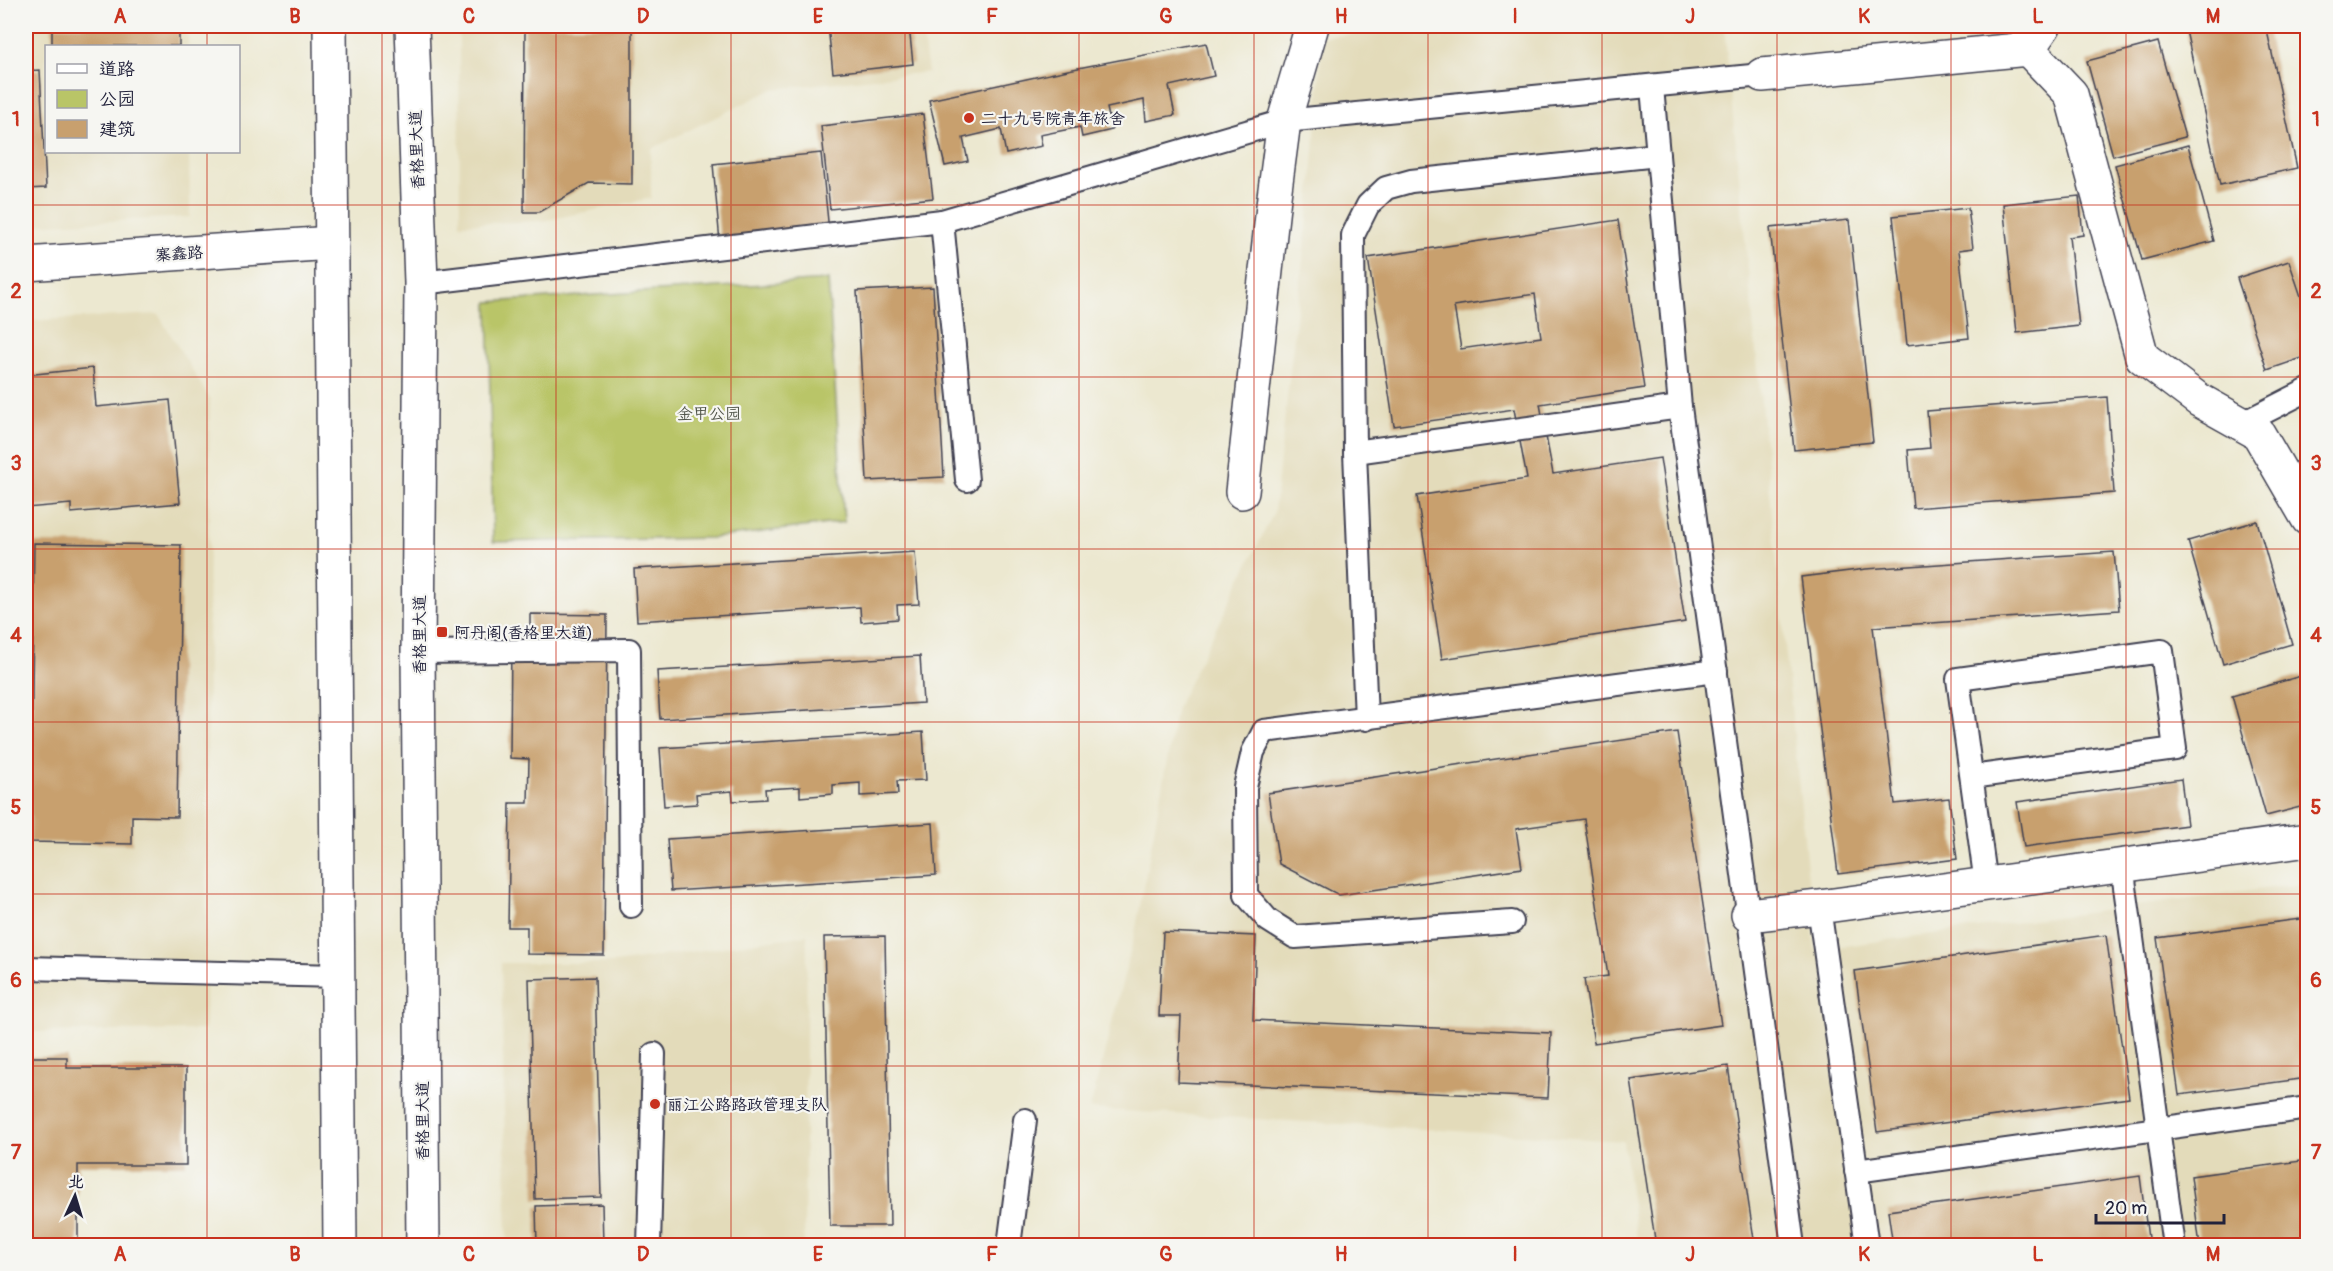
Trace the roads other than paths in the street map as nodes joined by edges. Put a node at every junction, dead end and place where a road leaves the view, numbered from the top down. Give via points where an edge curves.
1 (330, 26) edge
2 (412, 26) edge
3 (1312, 26) edge
4 (2036, 37) edge
5 (1762, 75) joint
6 (1652, 87) junction
7 (1284, 121) junction
8 (1658, 155) junction
9 (942, 222) junction
10 (332, 243) junction
11 (26, 264) edge
12 (421, 283) junction
13 (2307, 390) edge
14 (1680, 407) junction
15 (2241, 424) junction
16 (1354, 452) junction
17 (967, 480) dead end
18 (1242, 492) dead end
19 (2307, 519) edge
20 (418, 652) junction
21 (1716, 671) junction
22 (1366, 719) junction
23 (1972, 777) junction
24 (2307, 840) edge
25 (2121, 865) junction
26 (1986, 884) junction
27 (631, 906) dead end
28 (1819, 907) junction
29 (1748, 915) junction
30 (1512, 922) dead end
31 (26, 969) edge
32 (338, 976) junction
33 (654, 1054) dead end
34 (2307, 1108) edge
35 (1025, 1120) dead end
36 (2158, 1129) junction
37 (1856, 1171) junction
38 (340, 1245) edge
39 (423, 1245) edge
40 (649, 1245) edge
41 (1009, 1245) edge
42 (1793, 1245) edge
43 (1867, 1245) edge
44 (2174, 1245) edge

1 - 10 main road
2 - 12 main road, 香格里大道
3 - 7 main road
4 - 5 main road
4 - 15 main road via 2071,94 2142,357
5 - 6 lane
6 - 7 lane
6 - 8 lane
7 - 9 lane
7 - 18 main road
8 - 14 lane
8 - 16 lane via 1411,181 1386,188 1368,206 1353,235
9 - 12 lane
9 - 17 lane
10 - 11 main road, 寨鑫路
10 - 32 main road
12 - 20 main road, 香格里大道
13 - 15 lane
14 - 16 lane
14 - 21 lane
15 - 19 main road via 2258,432
16 - 22 lane
20 - 27 lane via 629,650
20 - 39 main road, 香格里大道
21 - 22 lane
21 - 29 lane
22 - 30 lane via 1264,731 1253,752 1245,787 1246,895 1268,920 1295,937
23 - 23 lane via 1958,679 2162,651 2175,749
23 - 26 lane
24 - 25 main road
25 - 26 main road
25 - 36 lane
26 - 28 main road
28 - 29 main road
28 - 37 lane
29 - 42 lane
31 - 32 lane
32 - 38 main road
33 - 40 lane
34 - 36 lane
35 - 41 lane
36 - 37 lane
36 - 44 lane
37 - 43 lane

